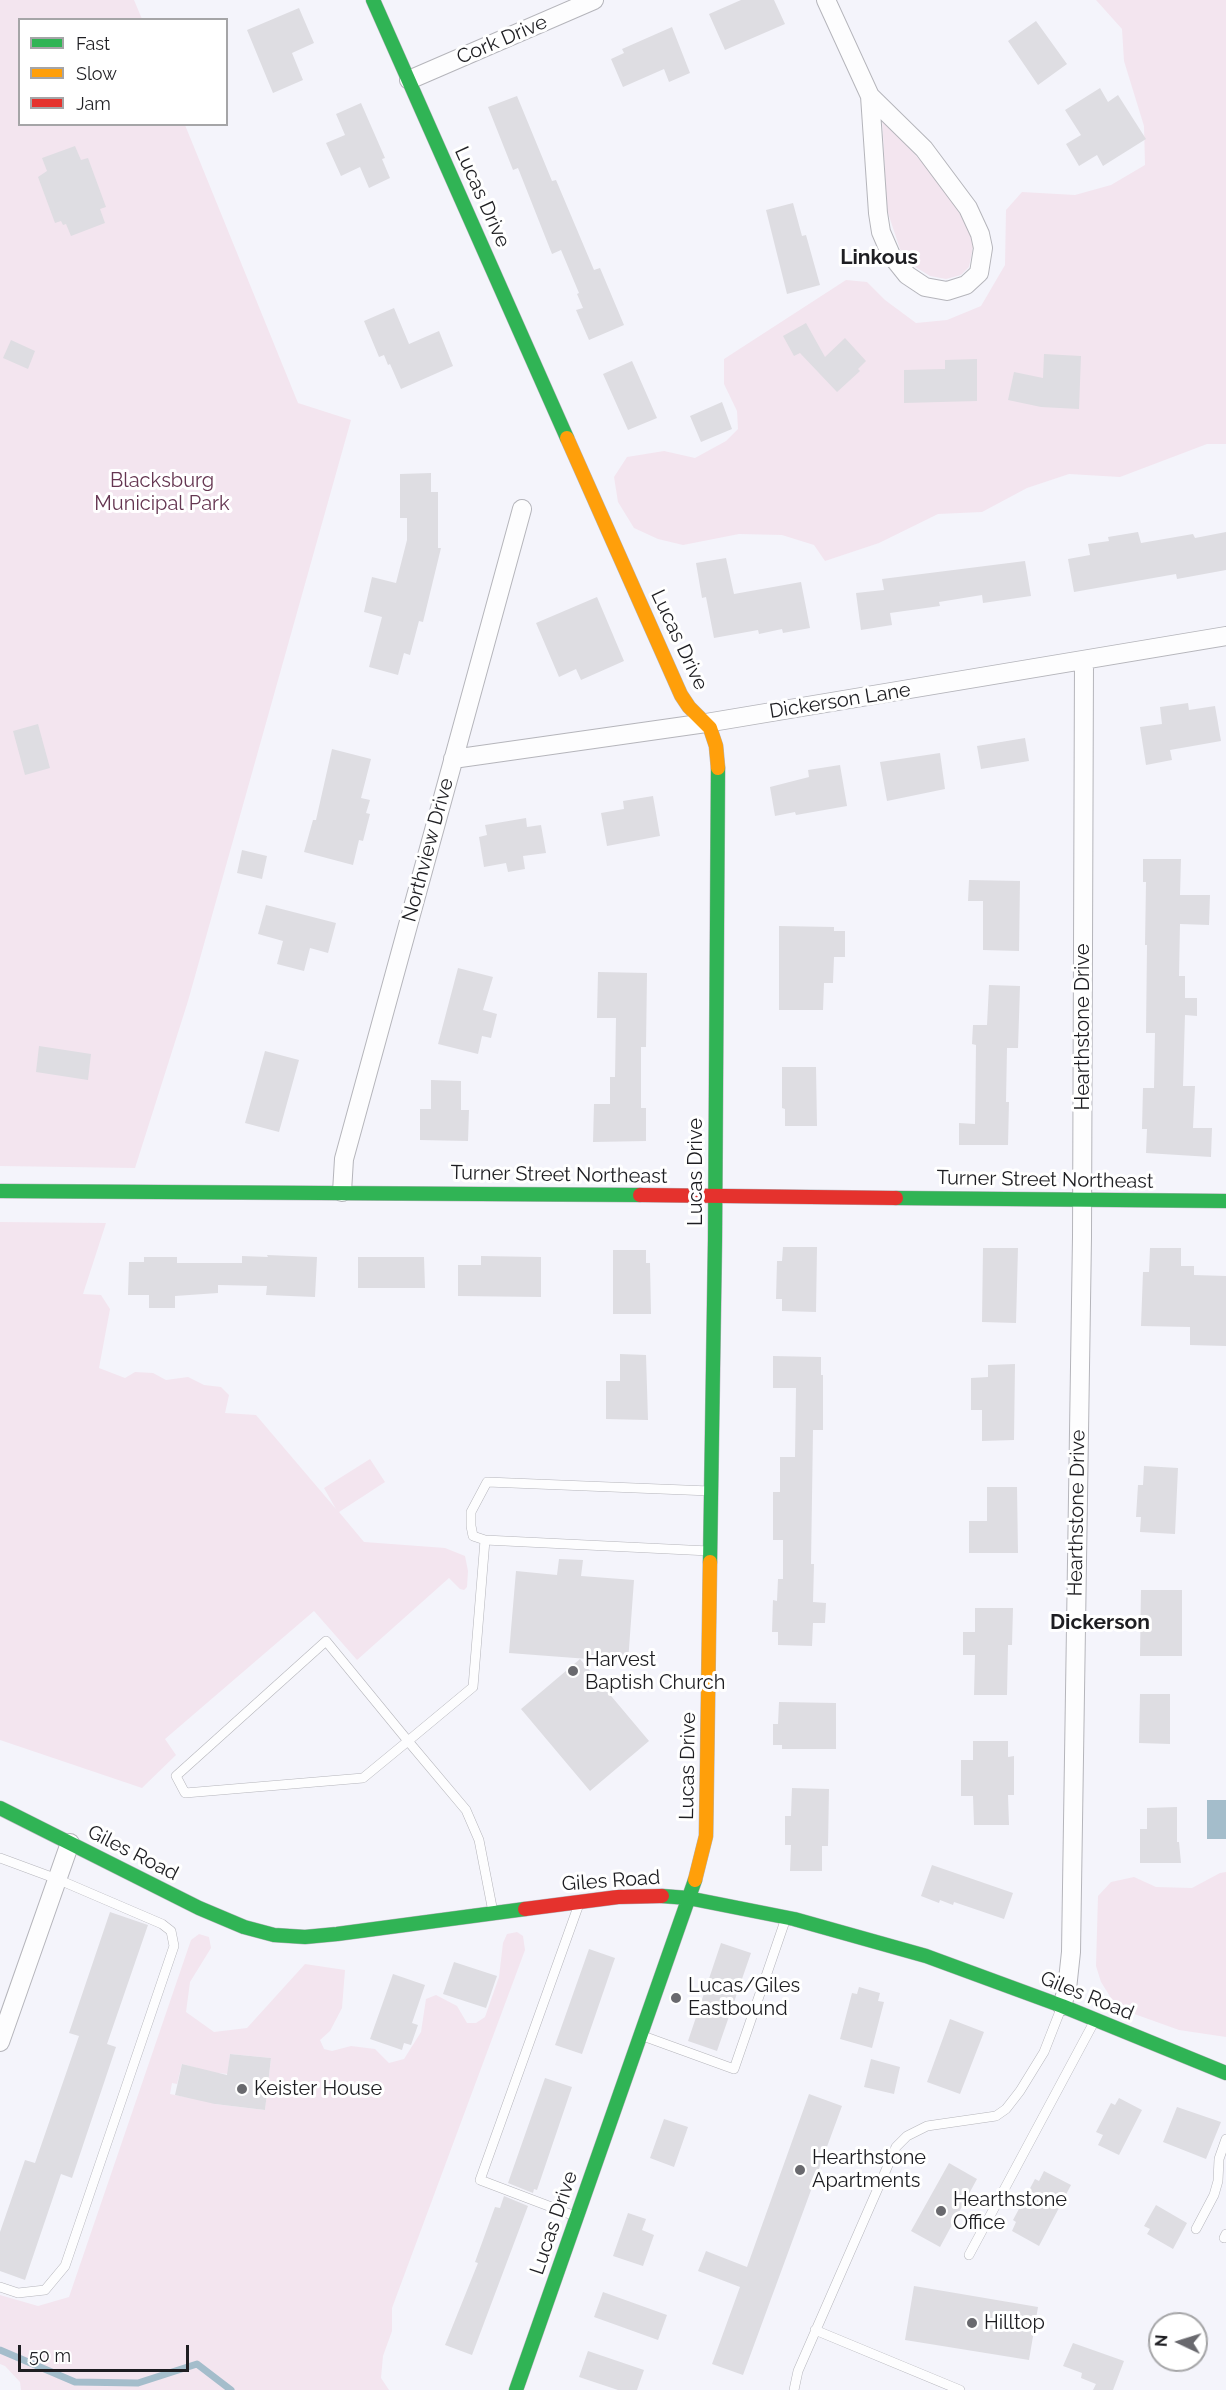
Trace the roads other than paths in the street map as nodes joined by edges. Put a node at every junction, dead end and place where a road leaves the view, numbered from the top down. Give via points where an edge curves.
1 (373, 0) edge
2 (594, 0) edge
3 (826, 0) edge
4 (409, 80) junction
5 (870, 96) junction
6 (522, 509) dead end
7 (1226, 636) edge
8 (1084, 661) junction
9 (706, 723) junction
10 (453, 759) junction
11 (0, 1191) edge
12 (342, 1192) junction
13 (716, 1197) junction
14 (1082, 1200) junction
15 (1226, 1201) edge
16 (712, 1491) junction
17 (485, 1540) junction
18 (711, 1551) junction
19 (408, 1741) junction
20 (0, 1808) edge
21 (70, 1843) junction
22 (0, 1858) edge
23 (57, 1880) junction
24 (688, 1898) junction
25 (580, 1901) junction
26 (493, 1912) junction
27 (786, 1918) junction
28 (1062, 2007) junction
29 (1095, 2020) junction
30 (640, 2035) junction
31 (0, 2042) edge
32 (1226, 2073) edge
33 (1226, 2139) edge
34 (1222, 2181) edge
35 (577, 2217) junction
36 (1196, 2229) dead end
37 (969, 2255) dead end
38 (0, 2288) edge
39 (815, 2330) junction
40 (516, 2390) edge
41 (794, 2390) edge
42 (960, 2390) edge

1 - 4 street, Lucas Drive
2 - 4 street, Cork Drive
3 - 5 street
4 - 9 street, Lucas Drive via 681,695
5 - 5 street via 878,213 891,255 907,275 925,287 947,291 966,285 979,273 983,248 968,208 924,148
6 - 10 street, Northview Drive
7 - 8 street, Dickerson Lane
8 - 9 street, Dickerson Lane
8 - 14 street, Hearthstone Drive
9 - 10 street, Dickerson Lane
9 - 13 street, Lucas Drive via 718,758
10 - 12 street, Northview Drive via 344,1159
11 - 12 street, Turner Street Northeast
12 - 13 street, Turner Street Northeast
13 - 14 street, Turner Street Northeast
13 - 16 street, Lucas Drive
14 - 15 street, Turner Street Northeast
14 - 28 street, Hearthstone Drive via 1071,1952
16 - 17 lane via 487,1482 471,1512 473,1536
16 - 18 street, Lucas Drive
17 - 18 lane
17 - 19 lane via 473,1687
18 - 24 street, Lucas Drive via 706,1836
19 - 19 lane via 363,1778 185,1793 176,1776 326,1641
19 - 26 lane via 466,1810 479,1840
20 - 21 street, Giles Road
21 - 23 street
21 - 26 street, Giles Road via 199,1908 274,1935 337,1934
22 - 23 lane
23 - 31 street
23 - 38 lane via 162,1924 171,1931 174,1946 65,2266 45,2290 18,2293
24 - 25 street, Giles Road via 654,1895
24 - 27 street, Giles Road
24 - 30 street, Lucas Drive
25 - 26 street, Giles Road
25 - 35 lane via 480,2180
27 - 28 street, Giles Road via 926,1956
27 - 30 lane via 734,2069
28 - 29 street, Giles Road
28 - 39 lane, Hearthstone Drive via 1044,2052 1006,2109 996,2116 927,2126 896,2147
29 - 32 street, Giles Road
29 - 37 lane
30 - 35 street, Lucas Drive
33 - 34 lane via 1219,2159
34 - 36 lane
35 - 40 street, Lucas Drive
39 - 41 lane, Hearthstone Drive
39 - 42 lane

